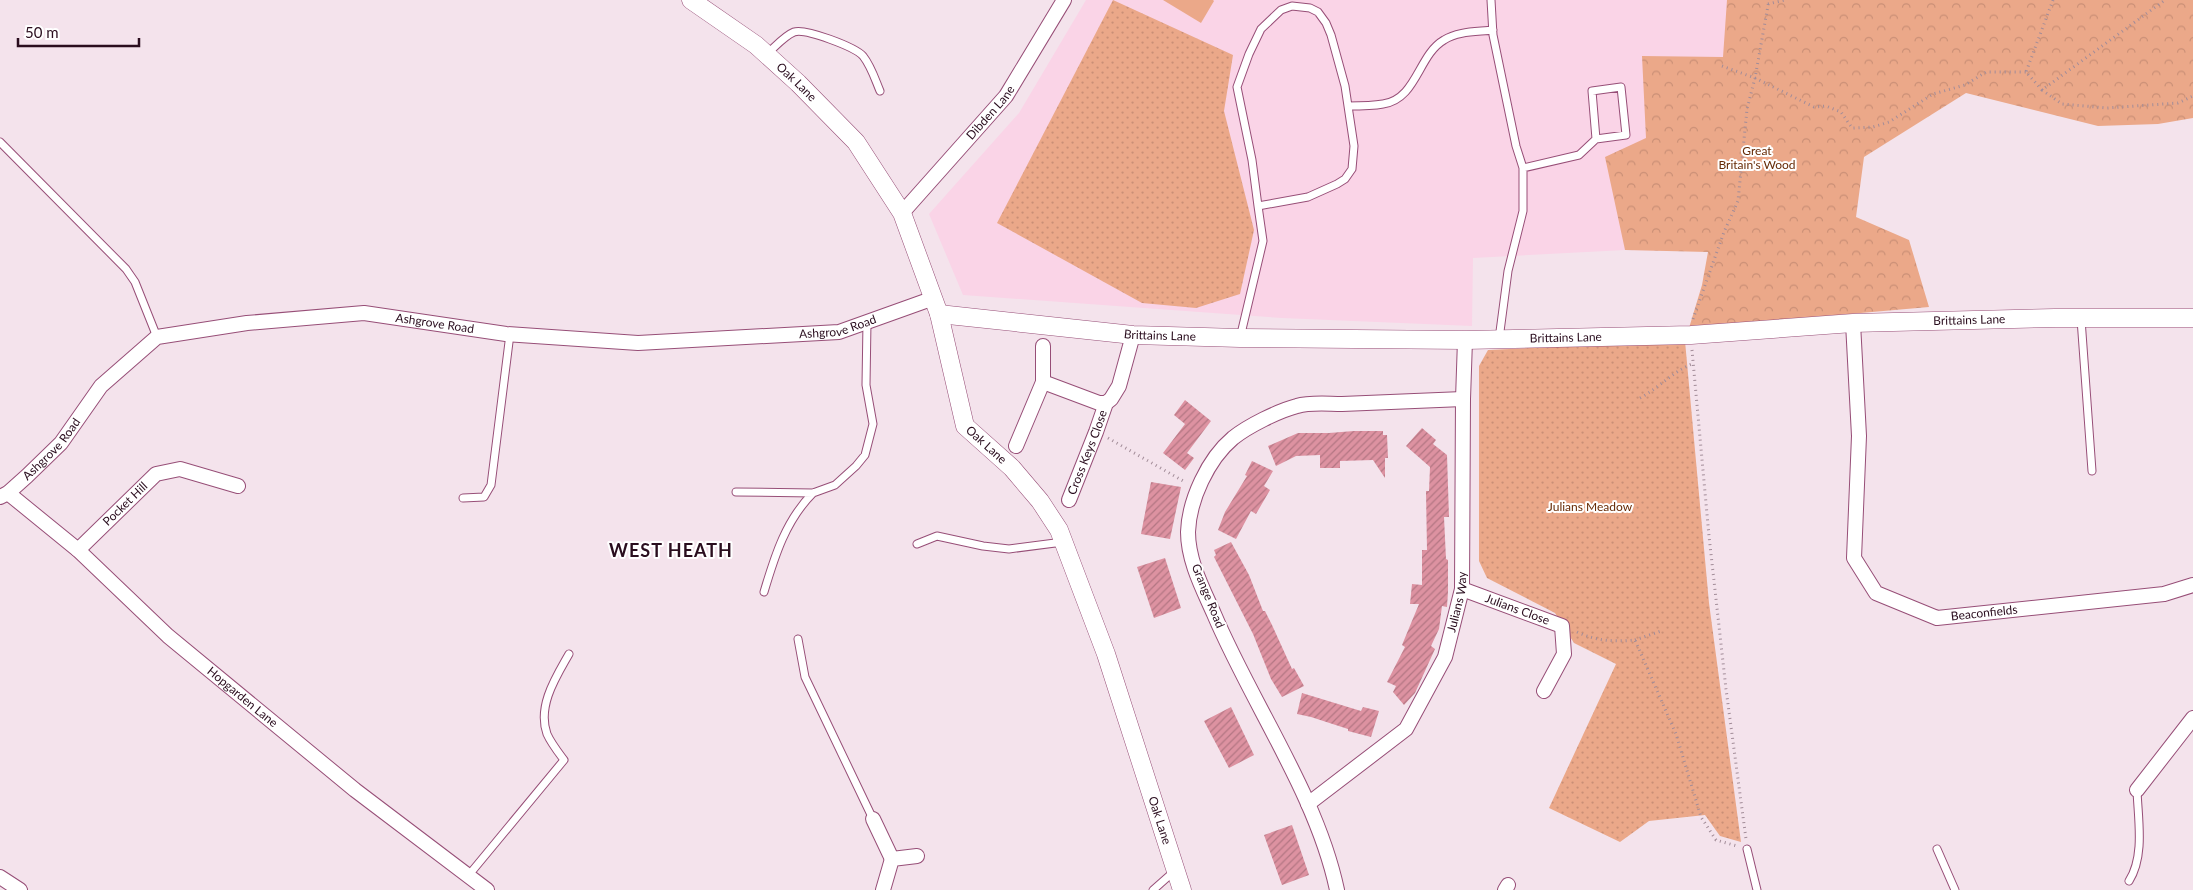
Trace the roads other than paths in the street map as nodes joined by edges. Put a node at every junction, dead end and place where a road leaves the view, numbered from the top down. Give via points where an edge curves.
1 (691, 0) edge
2 (1064, 0) edge
3 (1491, 0) edge
4 (1493, 30) junction
5 (766, 54) junction
6 (880, 90) dead end
7 (1348, 106) junction
8 (1596, 139) junction
9 (0, 142) edge
10 (1523, 168) junction
11 (1258, 206) junction
12 (902, 213) junction
13 (936, 306) junction
14 (2081, 318) junction
15 (2193, 318) edge
16 (866, 322) junction
17 (1852, 323) junction
18 (510, 334) junction
19 (1133, 335) junction
20 (158, 337) junction
21 (1240, 338) junction
22 (1465, 340) junction
23 (1499, 340) junction
24 (1043, 346) dead end
25 (1043, 382) junction
26 (1463, 399) junction
27 (1106, 403) junction
28 (1016, 446) dead end
29 (2092, 470) dead end
30 (238, 486) dead end
31 (736, 492) dead end
32 (814, 493) junction
33 (4, 495) edge
34 (463, 498) dead end
35 (1069, 500) dead end
36 (1063, 542) junction
37 (917, 544) dead end
38 (78, 550) junction
39 (2193, 585) edge
40 (1462, 589) junction
41 (764, 592) dead end
42 (798, 639) dead end
43 (569, 654) dead end
44 (1544, 691) dead end
45 (2193, 718) edge
46 (2137, 790) joint
47 (1308, 804) junction
48 (873, 819) joint
49 (1747, 849) road end
50 (1937, 849) dead end
51 (917, 856) dead end
52 (892, 859) junction
53 (1177, 872) junction
54 (468, 876) junction
55 (0, 877) edge
56 (2129, 881) dead end
57 (20, 890) edge
58 (487, 890) edge
59 (883, 890) edge
60 (1154, 890) edge
61 (1182, 890) edge
62 (1337, 890) edge
63 (1758, 890) edge
64 (1955, 890) edge

1 - 5 street, Oak Lane
2 - 12 street, Dibden Lane via 1006,96
3 - 4 lane
4 - 7 lane via 1444,40 1433,48 1405,92 1396,98 1384,104
4 - 10 lane
5 - 6 lane via 792,33 810,33 861,54
5 - 12 street, Oak Lane via 856,142
7 - 11 lane via 1354,146 1352,169 1345,179 1308,197
7 - 11 lane via 1326,23 1318,12 1310,8 1292,6 1281,10 1261,29 1237,87
8 - 8 lane via 1592,91 1621,87 1626,135
8 - 10 lane via 1579,155
9 - 20 lane via 126,269 135,282
10 - 23 lane via 1523,211 1508,271
11 - 21 lane via 1264,241
12 - 13 street, Oak Lane
13 - 16 street, Ashgrove Road
13 - 19 street, Brittains Lane
13 - 36 street, Oak Lane via 964,426 1012,468 1035,494 1059,530
14 - 15 street, Brittains Lane
14 - 17 street, Brittains Lane
14 - 29 lane
16 - 18 street, Ashgrove Road via 839,332 638,343
16 - 32 lane via 866,385 873,424 864,455 835,485
17 - 23 street, Brittains Lane via 1691,335
17 - 39 street, Beaconfields via 1859,436 1854,558 1876,593 1937,618 2164,594
18 - 20 street, Ashgrove Road via 364,313 247,323
18 - 34 lane via 490,485 484,497
19 - 21 street, Brittains Lane
19 - 27 street, Cross Keys Close via 1119,386
20 - 33 street, Ashgrove Road via 101,386 61,443
21 - 22 street, Brittains Lane
22 - 23 street, Brittains Lane
22 - 26 street, Julians Way
24 - 25 street
25 - 27 street, Cross Keys Close via 1098,403
25 - 28 street
26 - 40 street, Julians Way
26 - 47 street, Grange Road via 1298,405 1251,426 1232,439 1214,460 1193,504 1188,532 1194,566 1221,630
27 - 35 street, Cross Keys Close
30 - 38 street, Pocket Hill via 180,469 156,474
31 - 32 lane
32 - 41 lane via 786,528
33 - 38 street, Hopgarden Lane
36 - 37 lane via 1010,548 937,536
36 - 53 street, Oak Lane via 1106,654
38 - 54 street, Hopgarden Lane via 168,636 356,790
40 - 44 street, Julians Close via 1562,626 1564,654
40 - 47 street, Julians Way via 1444,657 1406,729
42 - 48 lane via 806,677
43 - 54 lane via 552,683 545,710 547,733 564,760
45 - 46 street
46 - 56 lane via 2138,852 2136,868
47 - 62 street, Grange Road
48 - 52 street
49 - 63 lane
50 - 64 lane
51 - 52 street
52 - 59 street
53 - 60 lane
53 - 61 street, Oak Lane
54 - 58 street, Hopgarden Lane
55 - 57 street

